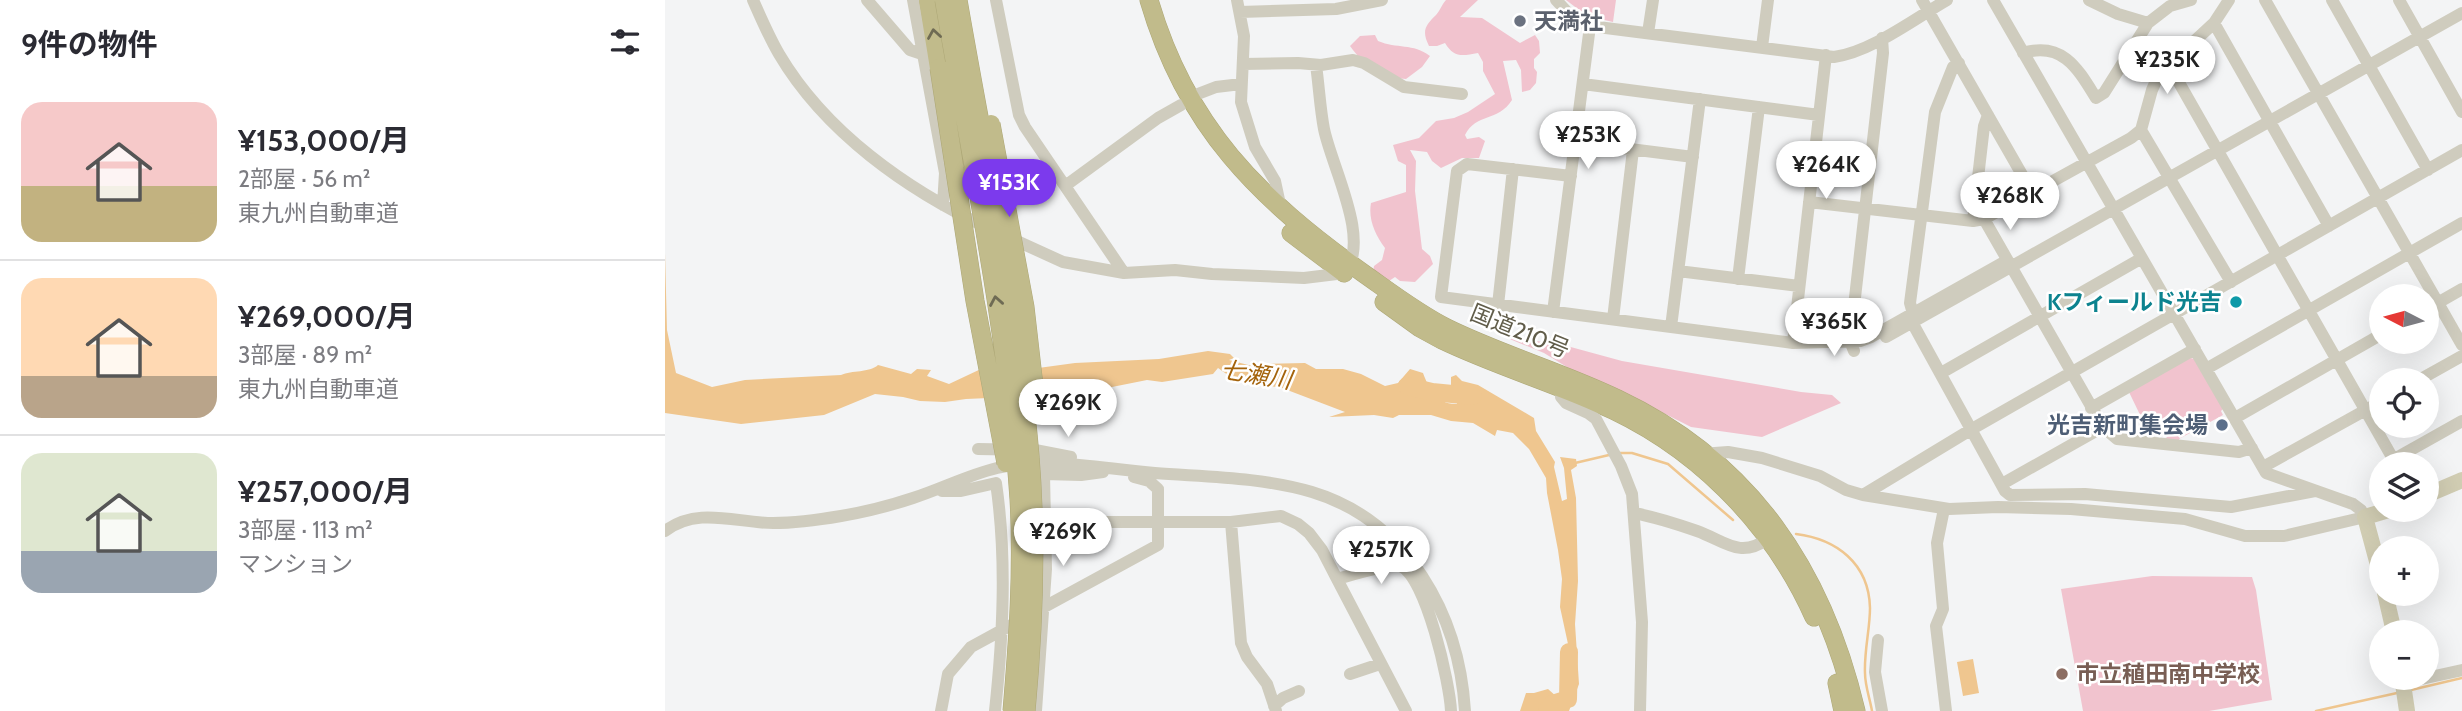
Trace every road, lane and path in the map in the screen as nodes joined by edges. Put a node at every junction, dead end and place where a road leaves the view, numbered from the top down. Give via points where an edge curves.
1 (753, 0) edge
2 (867, 0) edge
3 (913, 0) edge
4 (929, 0) edge
5 (944, 0) edge
6 (951, 0) edge
7 (958, 0) edge
8 (996, 0) edge
9 (1138, 0) edge
10 (1149, 0) edge
11 (1382, 0) edge
12 (1556, 0) edge
13 (1653, 0) edge
14 (1768, 0) edge
15 (1947, 0) edge
16 (1993, 0) edge
17 (2089, 0) edge
18 (2191, 0) edge
19 (2229, 0) edge
20 (2266, 0) edge
21 (2332, 0) edge
22 (2399, 0) edge
23 (2170, 3) edge
24 (1926, 5) edge
25 (1238, 6) edge
26 (2462, 13) edge
27 (2148, 23) junction
28 (2214, 23) junction
29 (1590, 26) junction
30 (1649, 33) junction
31 (2420, 37) junction
32 (1882, 38) junction
33 (1762, 47) junction
34 (2023, 53) junction
35 (922, 54) junction
36 (1826, 55) junction
37 (1959, 63) junction
38 (1243, 64) junction
39 (1316, 65) junction
40 (2169, 65) junction
41 (2368, 66) junction
42 (1241, 84) junction
43 (1583, 84) junction
44 (1462, 94) dead end
45 (2319, 94) junction
46 (1700, 99) junction
47 (1185, 101) junction
48 (1759, 107) junction
49 (2462, 112) edge
50 (1819, 115) junction
51 (1988, 115) junction
52 (2269, 122) junction
53 (2141, 130) junction
54 (1575, 142) junction
55 (1633, 150) junction
56 (2462, 150) edge
57 (2218, 151) junction
58 (1693, 157) junction
59 (1263, 161) junction
60 (2086, 161) junction
61 (1513, 169) junction
62 (2428, 170) junction
63 (1571, 176) junction
64 (1248, 178) junction
65 (2169, 178) junction
66 (1065, 186) junction
67 (2032, 192) junction
68 (2378, 198) junction
69 (1809, 202) junction
70 (943, 205) junction
71 (1864, 209) junction
72 (1281, 210) junction
73 (2114, 210) junction
74 (1920, 215) junction
75 (1978, 220) junction
76 (2462, 223) edge
77 (2329, 226) junction
78 (2410, 253) junction
79 (2277, 256) junction
80 (2142, 258) junction
81 (2009, 264) junction
82 (1348, 269) junction
83 (1678, 271) junction
84 (1123, 273) junction
85 (1738, 279) junction
86 (2231, 282) junction
87 (2423, 284) edge
88 (1799, 286) junction
89 (2462, 289) edge
90 (2439, 302) edge
91 (1497, 304) junction
92 (2309, 310) junction
93 (1553, 312) junction
94 (2175, 314) junction
95 (2439, 314) edge
96 (2040, 318) junction
97 (1612, 319) junction
98 (1913, 319) junction
99 (1671, 327) junction
100 (1877, 342) dead end
101 (2369, 342) edge
102 (1793, 343) junction
103 (2462, 345) edge
104 (1852, 346) junction
105 (2195, 349) junction
106 (2462, 356) edge
107 (2337, 360) junction
108 (2206, 369) junction
109 (2439, 369) edge
110 (1941, 373) junction
111 (2071, 373) junction
112 (1562, 389) junction
113 (2091, 408) junction
114 (2369, 408) edge
115 (2365, 410) junction
116 (2235, 418) junction
117 (2462, 421) edge
118 (2103, 428) junction
119 (1972, 429) junction
120 (2252, 448) junction
121 (978, 449) dead end
122 (1696, 454) junction
123 (1089, 466) junction
124 (2263, 467) junction
125 (1106, 470) junction
126 (2462, 480) edge
127 (2002, 484) junction
128 (2439, 490) edge
129 (2315, 491) junction
130 (930, 492) junction
131 (1863, 495) junction
132 (1944, 509) junction
133 (1635, 513) junction
134 (2369, 516) edge
135 (2365, 517) junction
136 (1159, 522) junction
137 (1231, 522) junction
138 (1047, 530) junction
139 (665, 531) edge
140 (2370, 536) edge
141 (1020, 538) junction
142 (1768, 539) junction
143 (1337, 579) junction
144 (1039, 609) junction
145 (1001, 630) junction
146 (1878, 640) dead end
147 (1377, 665) dead end
148 (2462, 670) edge
149 (1350, 674) dead end
150 (2439, 674) edge
151 (2404, 690) edge
152 (1299, 691) dead end
153 (1860, 700) edge
154 (1275, 709) edge
155 (941, 711) edge
156 (995, 711) edge
157 (1012, 711) edge
158 (1026, 711) edge
159 (1037, 711) edge
160 (1406, 711) edge
161 (1451, 711) edge
162 (1465, 711) edge
163 (1640, 711) edge
164 (1882, 711) edge
165 (1946, 711) edge
166 (2407, 711) edge

1 - 70 street via 779,54 828,117 893,172
2 - 35 street via 910,50
3 - 35 street
141 -> 4 highway, bridge via 975,301
141 -> 5 highway, bridge via 1005,357
6 - 144 highway, bridge via 964,55 996,147 1031,354
7 - 144 highway, bridge via 1019,353
8 - 66 street via 1019,115
9 - 47 highway, 国道210号 via 1161,66
10 - 47 highway, 国道210号
11 - 25 street via 1336,9
12 - 29 street
13 - 30 street
14 - 33 street
15 - 24 street
16 - 34 street
17 - 27 street
18 - 23 street
19 - 28 street
20 - 45 street
21 - 41 street
22 - 31 street
23 - 27 street
24 - 32 street
24 - 37 street
25 - 38 street
26 - 31 street
27 - 34 street via 2104,93 2096,98 2071,61 2057,52
28 - 40 street
28 - 52 street
29 - 30 street
29 - 43 street
30 - 33 street
31 - 41 street
31 - 49 street
32 - 36 street via 1845,56
32 - 71 street
33 - 36 street
34 - 60 street
35 - 70 street via 945,173
36 - 50 street
37 - 51 street
37 - 74 street via 1935,112
38 - 39 street
38 - 42 street
39 - 44 street via 1353,60 1404,87
39 - 82 street via 1324,128 1350,215 1354,250
40 - 53 street via 2152,90
40 - 57 street
41 - 45 street
41 - 62 street
42 - 47 street via 1216,87
42 - 59 street via 1244,113
43 - 46 street
43 - 54 street
45 - 52 street
45 - 68 street
46 - 48 street
46 - 58 street
47 - 64 highway, 国道210号
47 - 66 street
47 - 82 highway, 国道210号 via 1213,152 1243,189 1284,228
48 - 50 street
48 - 85 street
50 - 69 street
51 - 67 street
51 - 75 street
52 - 57 street
52 - 77 street
53 - 60 street
53 - 65 street
54 - 55 street
54 - 63 street
55 - 58 street
55 - 97 street
56 - 62 street
57 - 65 street
57 - 79 street
58 - 83 street
59 - 64 street
59 - 72 street via 1275,181
60 - 67 street
60 - 73 street
61 - 63 street
61 - 91 street
61 - 91 street via 1467,164 1457,171 1441,297
62 - 68 street
63 - 93 street
64 - 72 highway, 国道210号
65 - 73 street
65 - 86 street
66 - 84 street
67 - 75 street
68 - 77 street
68 - 78 street
69 - 71 street
69 - 88 street
70 - 84 street via 1049,257
71 - 74 street
71 - 104 street
72 - 82 highway, 国道210号
73 - 80 street
73 - 81 street
74 - 75 street
74 - 98 street via 1910,303
75 - 81 street
76 - 78 street
77 - 79 street
78 - 87 street
78 - 92 street
79 - 86 street
79 - 92 street
80 - 94 street
80 - 96 street
81 - 96 street
81 - 98 street
82 - 84 street via 1304,278 1175,270
82 - 112 highway, 国道210号 via 1430,334
82 - 122 highway, 国道210号 via 1439,324 1651,416
83 - 85 street
83 - 99 street
85 - 88 street
86 - 94 street
88 - 102 street
89 - 90 street
91 - 93 street
92 - 107 street
92 - 108 street
93 - 97 street
94 - 105 street
94 - 111 street
95 - 103 street
96 - 110 street
96 - 111 street
97 - 99 street
98 - 100 street
98 - 104 street
98 - 110 street
99 - 102 street
101 - 107 street
102 - 104 street
105 - 108 street
105 - 113 street
106 - 109 street
107 - 115 street
107 - 116 street
108 - 116 street
110 - 119 street
111 - 113 street
111 - 119 street
112 - 122 highway, 国道210号
112 - 133 street via 1566,403 1599,424 1631,488
113 - 118 street
114 - 115 street
115 - 117 street via 2392,457
115 - 124 street
116 - 120 street
118 - 120 street via 2117,439 2239,452
118 - 127 street
119 - 127 street
119 - 131 street
120 - 124 street
121 - 123 street via 1035,450
122 - 131 street via 1762,458
122 - 142 highway, 国道210号
122 - 153 highway, 国道210号 via 1761,509 1801,564
123 - 125 street
123 - 130 street via 1057,462 997,468
124 - 129 street via 2271,476
125 - 136 street via 1154,483
125 - 138 street via 1044,474
125 - 162 street via 1218,476 1293,487 1327,497 1371,520 1412,560 1436,598 1456,656
126 - 128 main road
127 - 129 street via 2005,491 2017,496 2084,494 2231,507
129 - 135 street via 2353,504
130 - 139 street via 832,517 768,523 711,516
130 - 145 street via 996,483
131 - 132 street
132 - 135 street via 2114,512 2193,520 2245,536 2284,536
132 - 165 street via 1937,543 1943,609 1936,626
133 - 142 street via 1697,531 1730,547 1749,548
133 - 163 street via 1643,622
134 - 135 main road
135 - 140 main road
136 - 137 street
136 - 138 street via 1100,522
136 - 144 street via 1156,546
137 - 143 street via 1276,515 1289,518 1314,539
137 - 154 street via 1241,642 1267,684
138 - 144 street
141 - 157 highway, bridge
142 - 153 highway, 国道210号
143 - 160 street
143 - 161 street via 1394,566 1405,570 1434,631 1447,675
144 - 145 street
144 - 158 highway, bridge
144 - 159 street
145 - 155 street via 971,647 955,664 946,680
145 - 156 street
146 - 153 street via 1875,672
147 - 149 street
148 - 150 street
151 - 166 main road
152 - 154 street via 1283,698
153 - 164 street

